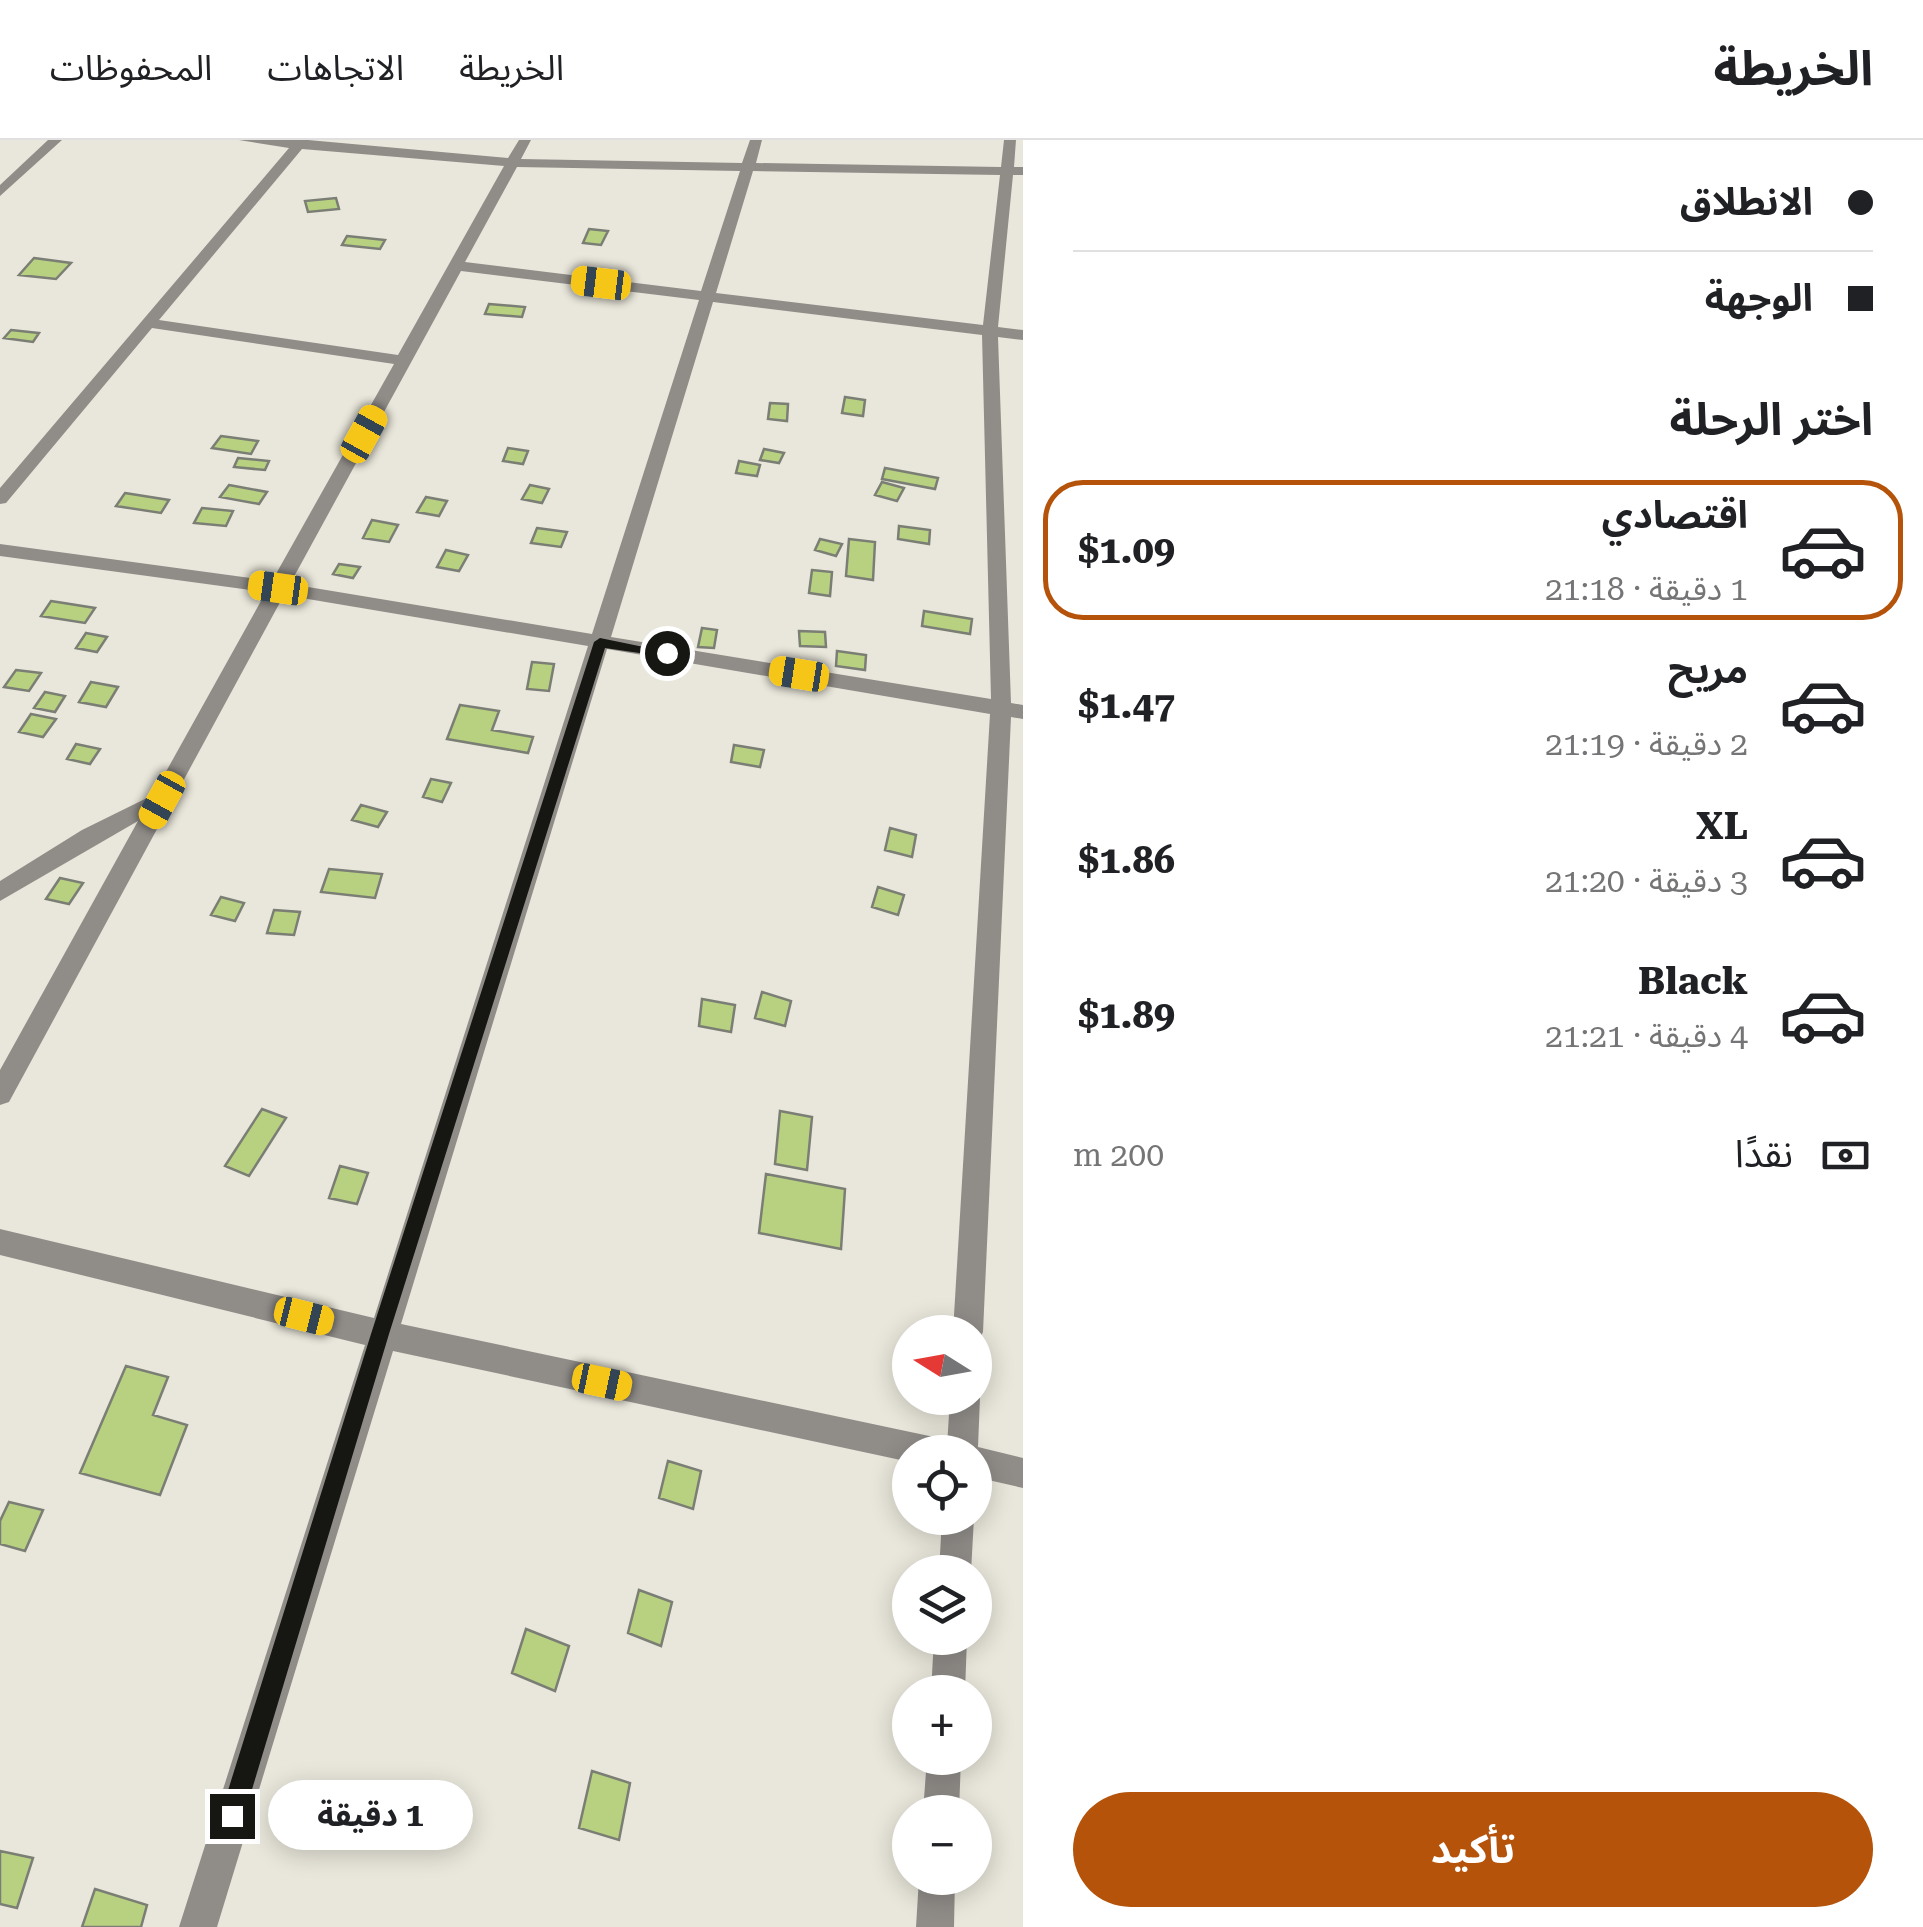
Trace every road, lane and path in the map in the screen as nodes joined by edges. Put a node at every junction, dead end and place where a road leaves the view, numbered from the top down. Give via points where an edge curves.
1 (56, 140) edge
2 (245, 140) edge
3 (525, 140) edge
4 (756, 140) edge
5 (1010, 140) edge
6 (300, 143) edge
7 (516, 163) junction
8 (745, 168) junction
9 (1015, 171) edge
10 (0, 192) edge
11 (459, 266) junction
12 (708, 296) junction
13 (149, 323) junction
14 (990, 330) junction
15 (1023, 335) edge
16 (405, 361) junction
17 (0, 499) edge
18 (0, 550) edge
19 (278, 588) junction
20 (600, 642) junction
21 (1012, 710) edge
22 (162, 800) junction
23 (0, 892) edge
24 (0, 1094) edge
25 (0, 1242) edge
26 (969, 1315) edge
27 (380, 1334) junction
28 (892, 1443) edge
29 (992, 1466) edge
30 (1023, 1473) edge
31 (937, 1895) edge
32 (198, 1927) edge
33 (935, 1927) edge

1 - 10 street
2 - 6 street
3 - 7 street
4 - 8 street
5 - 9 street
6 - 7 street
6 - 13 street
7 - 8 street
7 - 11 street
8 - 9 street
8 - 12 street
9 - 14 street
11 - 12 street
11 - 16 street
12 - 14 street
12 - 20 street
13 - 16 street
13 - 17 street
14 - 15 street
14 - 21 street
16 - 19 street
18 - 19 street
19 - 20 street
19 - 22 street
20 - 21 street
20 - 27 street
21 - 26 street
22 - 23 street
22 - 24 street
25 - 27 street
27 - 28 street
27 - 32 street
29 - 30 street
31 - 33 street

